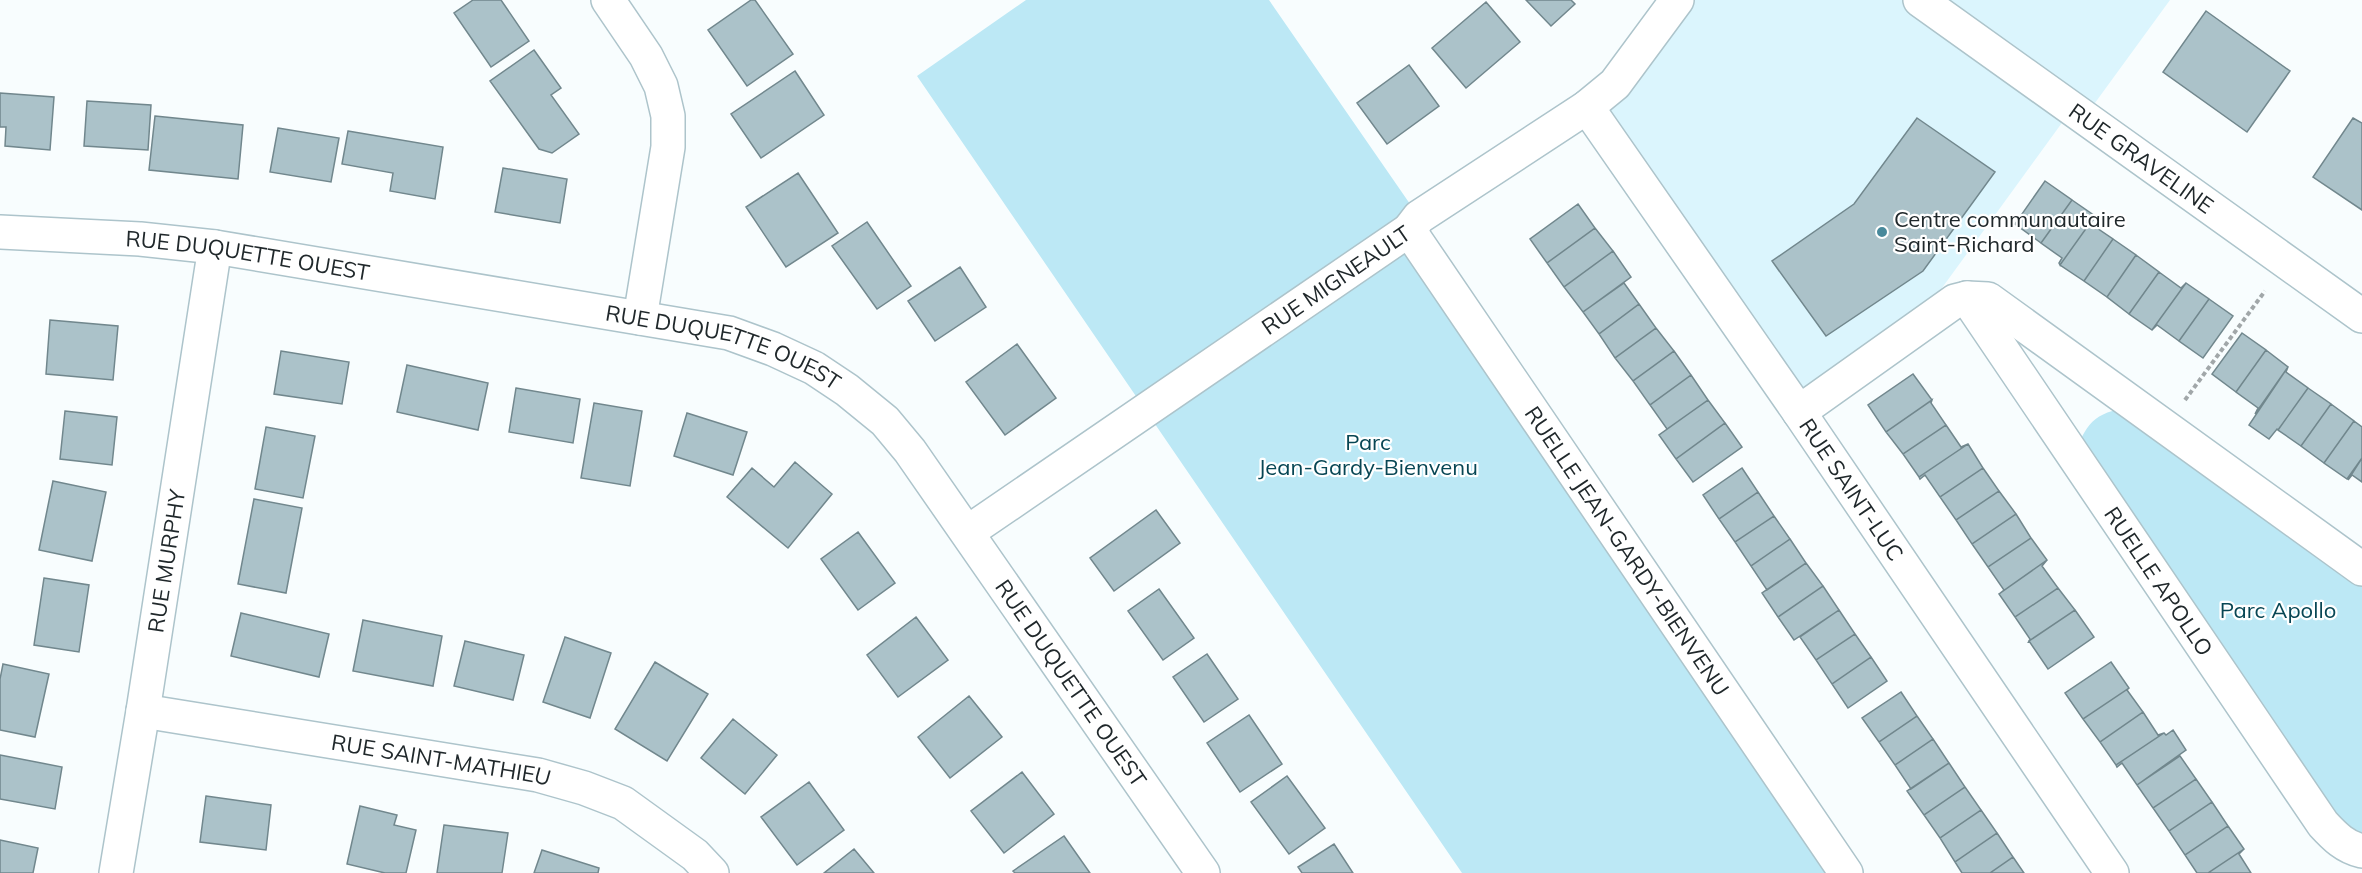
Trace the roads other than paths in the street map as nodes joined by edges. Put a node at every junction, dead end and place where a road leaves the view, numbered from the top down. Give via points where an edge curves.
1 (608, 0) edge
2 (1677, 0) edge
3 (1920, 0) edge
4 (1587, 107) junction
5 (1409, 230) junction
6 (0, 232) edge
7 (215, 247) junction
8 (1967, 298) junction
9 (2362, 316) edge
10 (640, 318) junction
11 (1799, 412) junction
12 (969, 532) junction
13 (2362, 569) edge
14 (143, 711) junction
15 (2362, 851) edge
16 (116, 873) edge
17 (712, 873) edge
18 (1203, 873) edge
19 (1846, 873) edge
20 (2112, 873) edge

1 - 10 street via 646,56 661,86 668,116 668,147
2 - 4 street, RUE MIGNEAULT via 1615,84
3 - 9 street, RUE GRAVELINE
4 - 5 street, RUE MIGNEAULT via 1419,217
4 - 11 street, RUE SAINT-LUC
5 - 12 street, RUE MIGNEAULT
5 - 19 street, RUELLE JEAN-GARDY-BIENVENU
6 - 7 street, RUE DUQUETTE OUEST via 140,238
7 - 10 street, RUE DUQUETTE OUEST
7 - 14 street, RUE MURPHY
8 - 11 street via 1954,301
8 - 13 street via 1989,299
8 - 15 street, RUELLE APOLLO via 2323,824 2337,840
10 - 12 street, RUE DUQUETTE OUEST via 729,333 814,368 885,421
11 - 20 street, RUE SAINT-LUC
12 - 18 street, RUE DUQUETTE OUEST
14 - 16 street, RUE MURPHY
14 - 17 street, RUE SAINT-MATHIEU via 538,775 584,788 624,803 695,855

